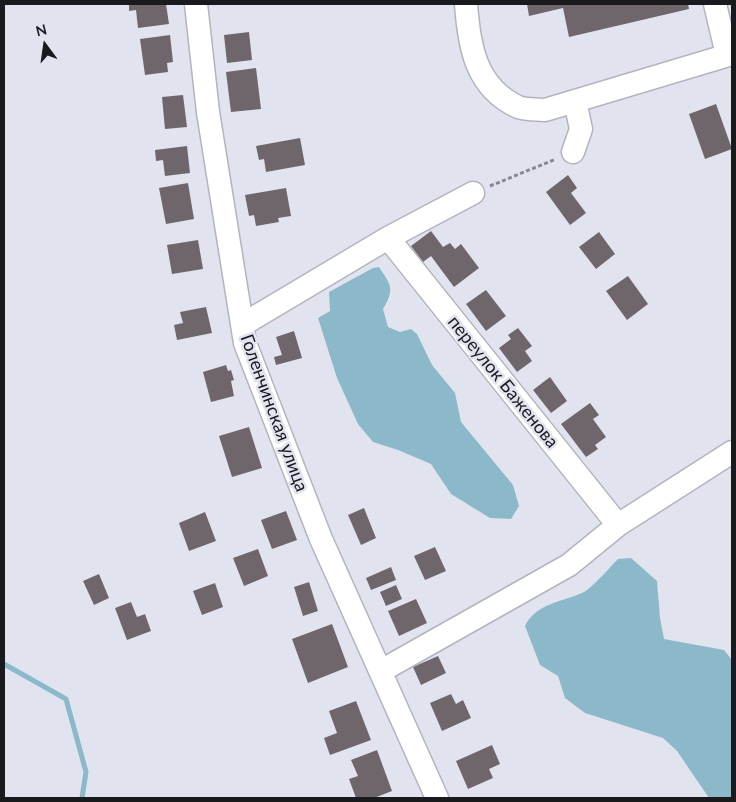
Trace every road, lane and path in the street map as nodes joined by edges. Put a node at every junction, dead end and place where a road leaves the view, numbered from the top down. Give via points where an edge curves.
1 (196, 4) edge
2 (466, 4) edge
3 (715, 4) edge
4 (730, 55) edge
5 (575, 101) junction
6 (572, 152) joint
7 (473, 193) joint
8 (388, 238) junction
9 (242, 325) junction
10 (732, 452) edge
11 (618, 526) junction
12 (381, 671) junction
13 (438, 798) edge

1 - 9 street, Голенчинская улица via 208,112
2 - 5 street via 469,38 478,68 496,93 519,108 545,110
3 - 4 street
4 - 5 street
5 - 6 street via 581,129
6 - 7 path
7 - 8 street
8 - 9 street
8 - 11 street, переулок Баженова
9 - 12 street, Голенчинская улица via 245,343 321,539
10 - 11 street
11 - 12 street via 569,565
12 - 13 street, Голенчинская улица

